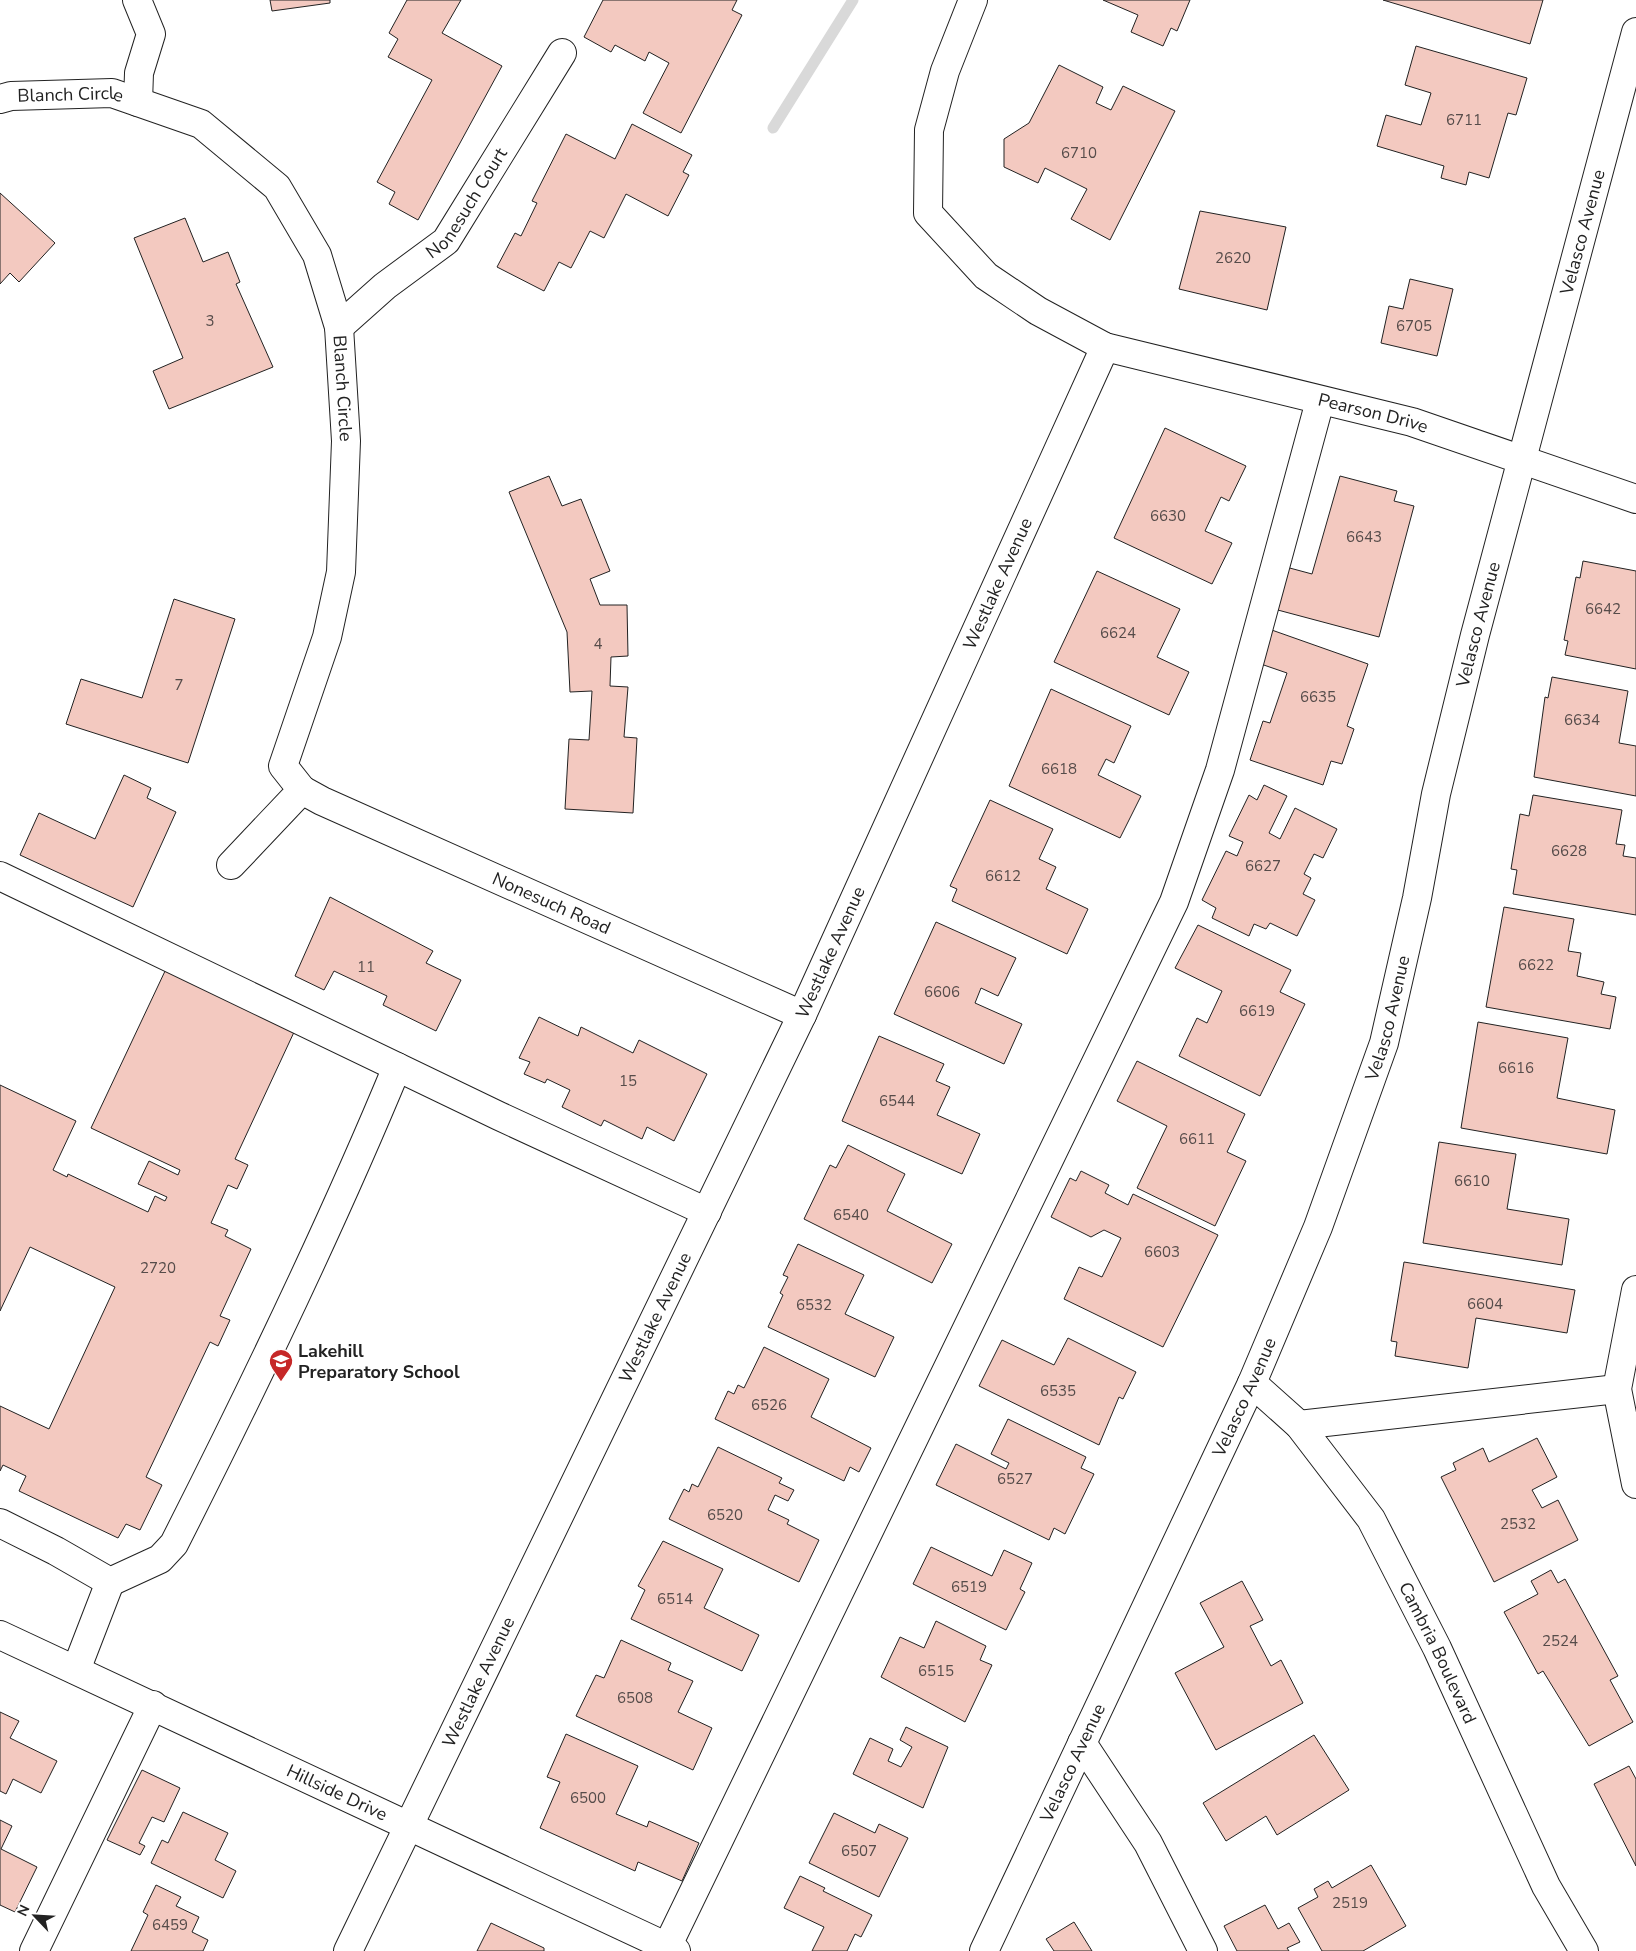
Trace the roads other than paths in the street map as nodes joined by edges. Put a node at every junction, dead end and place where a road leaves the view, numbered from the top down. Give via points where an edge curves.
1 (137, 0) edge
2 (973, 0) edge
3 (1636, 32) edge
4 (562, 53) dead end
5 (0, 100) edge
6 (138, 102) junction
7 (339, 327) junction
8 (1105, 347) junction
9 (1320, 401) junction
10 (1522, 460) junction
11 (1636, 499) edge
12 (302, 790) junction
13 (231, 865) dead end
14 (0, 876) edge
15 (802, 1015) junction
16 (397, 1067) junction
17 (707, 1212) junction
18 (1636, 1290) edge
19 (1252, 1383) junction
20 (1617, 1389) junction
21 (1299, 1425) junction
22 (1636, 1484) edge
23 (0, 1524) edge
24 (110, 1582) junction
25 (0, 1635) edge
26 (76, 1670) junction
27 (153, 1705) junction
28 (1082, 1743) junction
29 (408, 1825) junction
30 (669, 1950) edge
31 (34, 1951) edge
32 (348, 1951) edge
33 (984, 1951) edge
34 (1203, 1951) edge
35 (1584, 1951) edge

1 - 6 street via 151,34 139,72
2 - 8 street via 945,71 929,130 928,213 986,276 1038,311
3 - 10 street, Velasco Avenue
4 - 7 street, Nonesuch Court via 446,241 384,286
5 - 6 street, Blanch Circle via 10,96 112,93
6 - 7 street, Blanch Circle via 201,124 277,187 317,255
7 - 12 street, Blanch Circle via 346,441 341,572 327,637 283,766
8 - 9 street, Pearson Drive
8 - 15 street, Westlake Avenue
9 - 10 street, Pearson Drive via 1412,422
9 - 30 street via 1220,770 1174,902
10 - 11 street, Pearson Drive
10 - 19 street, Velasco Avenue via 1436,794 1417,898 1384,1043 1318,1227
12 - 13 street
12 - 15 street, Nonesuch Road
14 - 16 street
15 - 17 street, Westlake Avenue
16 - 17 street
16 - 24 street via 235,1424 174,1544 160,1559
17 - 29 street, Westlake Avenue
18 - 20 street
19 - 21 street, Cambria Boulevard
19 - 28 street, Velasco Avenue
20 - 21 street
20 - 22 street
21 - 35 street, Cambria Boulevard via 1371,1519 1437,1648 1546,1886
23 - 24 street
24 - 26 street
25 - 26 street, Hillside Drive
26 - 27 street, Hillside Drive
27 - 29 street, Hillside Drive
27 - 31 street
28 - 33 street, Velasco Avenue
28 - 34 street via 1148,1843
29 - 30 street, Hillside Drive
29 - 32 street, Westlake Avenue

